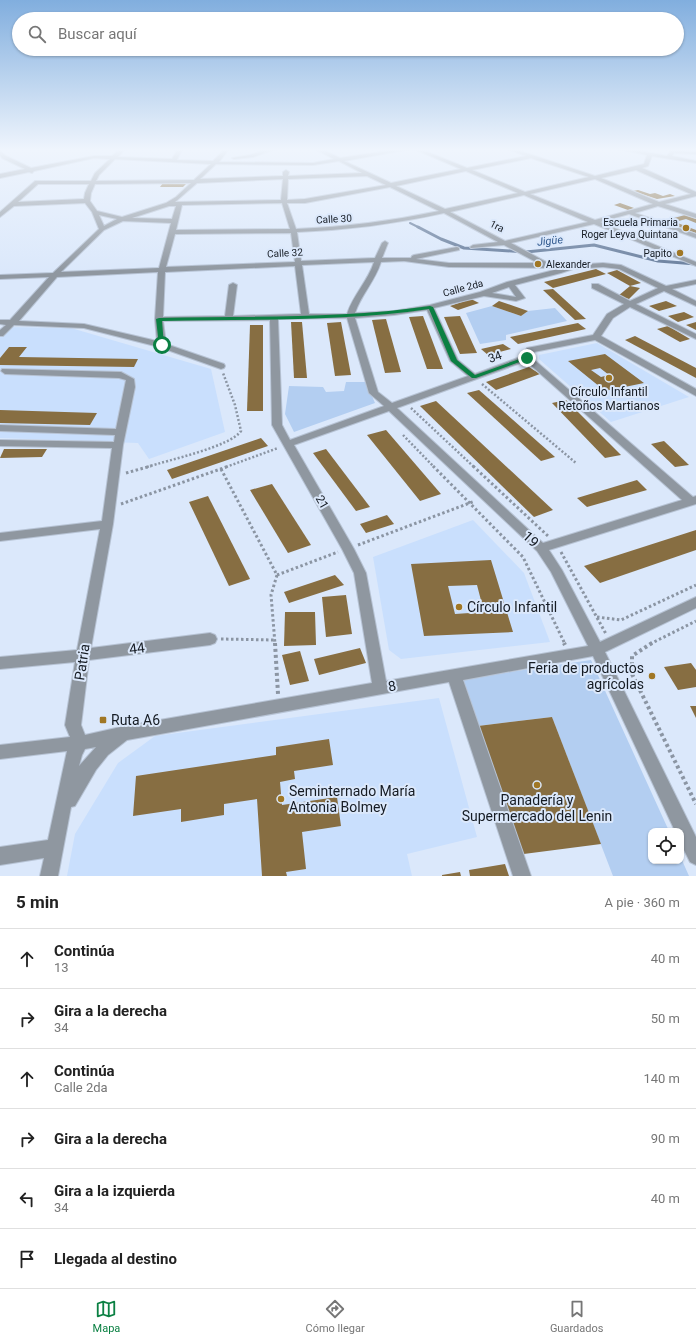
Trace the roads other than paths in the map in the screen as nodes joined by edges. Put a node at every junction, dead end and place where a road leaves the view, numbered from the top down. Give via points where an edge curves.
1 (28, 190) edge
2 (89, 190) edge
3 (185, 190) edge
4 (284, 190) edge
5 (364, 190) edge
6 (402, 190) edge
7 (512, 190) edge
8 (541, 190) edge
9 (625, 190) edge
10 (687, 190) edge
11 (522, 194) junction
12 (696, 194) edge
13 (88, 201) junction
14 (284, 202) junction
15 (12, 204) junction
16 (168, 204) junction
17 (658, 204) junction
18 (179, 205) junction
19 (444, 211) junction
20 (95, 212) junction
21 (630, 213) junction
22 (0, 215) edge
23 (696, 216) edge
24 (122, 219) junction
25 (174, 222) junction
26 (596, 223) junction
27 (102, 229) junction
28 (294, 231) junction
29 (172, 232) junction
30 (696, 236) edge
31 (385, 243) dead end
32 (508, 243) junction
33 (473, 247) dead end
34 (457, 249) dead end
35 (404, 259) junction
36 (378, 260) junction
37 (297, 262) junction
38 (694, 263) edge
39 (548, 265) junction
40 (572, 267) junction
41 (162, 270) junction
42 (558, 272) junction
43 (55, 274) junction
44 (0, 277) edge
45 (696, 282) edge
46 (510, 284) junction
47 (233, 285) dead end
48 (595, 286) dead end
49 (665, 288) junction
50 (483, 294) junction
51 (632, 303) junction
52 (696, 304) edge
53 (430, 307) junction
54 (350, 316) junction
55 (229, 317) junction
56 (274, 317) junction
57 (305, 317) junction
58 (159, 319) junction
59 (0, 322) edge
60 (14, 322) junction
61 (0, 334) edge
62 (596, 337) junction
63 (696, 337) edge
64 (162, 345) junction
65 (527, 358) junction
66 (221, 366) road end
67 (5, 371) dead end
68 (474, 377) junction
69 (696, 393) edge
70 (391, 407) junction
71 (0, 428) edge
72 (120, 432) junction
73 (0, 443) edge
74 (288, 444) junction
75 (118, 445) junction
76 (693, 500) edge
77 (107, 524) junction
78 (0, 537) edge
79 (541, 548) junction
80 (696, 602) edge
81 (210, 639) road end
82 (597, 650) junction
83 (83, 655) junction
84 (0, 663) edge
85 (454, 675) junction
86 (380, 688) junction
87 (125, 733) junction
88 (80, 742) junction
89 (0, 752) edge
90 (64, 811) junction
91 (55, 848) junction
92 (0, 856) edge
93 (696, 856) edge
94 (49, 876) edge
95 (522, 876) edge

1 - 15 street
2 - 13 street
3 - 16 street
4 - 14 street
5 - 14 street via 305,201
6 - 19 street, 1ra
7 - 11 street
8 - 11 street, Calle 30
9 - 17 street
10 - 12 street
11 - 19 street, Calle 30
11 - 26 street
12 - 17 street
13 - 15 street
13 - 20 street
14 - 18 street
14 - 28 street
15 - 22 street
16 - 18 street
16 - 24 street
17 - 21 street
17 - 23 street
18 - 25 street
19 - 28 street, Calle 30 via 363,227
19 - 32 street, 1ra
20 - 24 street
20 - 27 street
21 - 26 street
21 - 30 street
24 - 25 street
24 - 27 street
25 - 29 street
26 - 32 street
26 - 38 street
27 - 43 street
28 - 29 street, Calle 30
28 - 37 street
29 - 41 street
31 - 36 street
32 - 33 street
32 - 39 street, 1ra
34 - 35 street
35 - 36 street, Calle 32
35 - 39 street, Calle 32 via 449,265
36 - 37 street, Calle 32
36 - 54 street via 374,274 354,304
37 - 41 street, Calle 32
37 - 57 street
39 - 40 street, Calle 32
39 - 42 street, 1ra
40 - 42 street, Calle 2da
40 - 49 street, Calle 2da via 603,265 621,268
41 - 43 street, Calle 32
41 - 58 street
42 - 46 street, Calle 2da
43 - 44 street, Calle 32
43 - 60 street
45 - 49 street
46 - 50 street, Calle 2da
46 - 50 street via 522,298
47 - 55 street
48 - 51 street
49 - 51 street
49 - 52 street, Calle 2da
50 - 53 street, Calle 2da
51 - 62 street via 610,316
51 - 63 street
53 - 54 street, Calle 2da
53 - 68 street via 454,361
54 - 57 street, Calle 2da
54 - 70 street, 19 via 374,393
55 - 56 street, Calle 2da
55 - 58 street
56 - 57 street, Calle 2da
56 - 74 street, 21 via 277,425
58 - 64 street
59 - 60 street
60 - 61 street
60 - 64 street via 84,326
62 - 65 street, 34 via 530,350
62 - 69 street
64 - 66 street
65 - 68 street, 34
65 - 76 street
67 - 72 street, Patria via 121,375 130,379
68 - 70 street, 34
70 - 74 street, 34
70 - 79 street, 19
71 - 72 street
72 - 75 street, Patria
73 - 75 street
74 - 86 street, 21 via 360,573
75 - 77 street, Patria
76 - 79 street
77 - 78 street
77 - 83 street, Patria
79 - 82 street, 19 via 556,570
80 - 82 street, 8
81 - 83 street, 44
82 - 85 street, 8
82 - 93 street, 19
83 - 84 street, 44
83 - 88 street, Patria via 73,725
85 - 86 street, 8
85 - 95 street
86 - 87 street, 8
87 - 88 street, 8
87 - 90 street via 104,748 84,770
88 - 89 street, 8
88 - 90 street via 74,753
90 - 91 street
91 - 92 street
91 - 94 street

